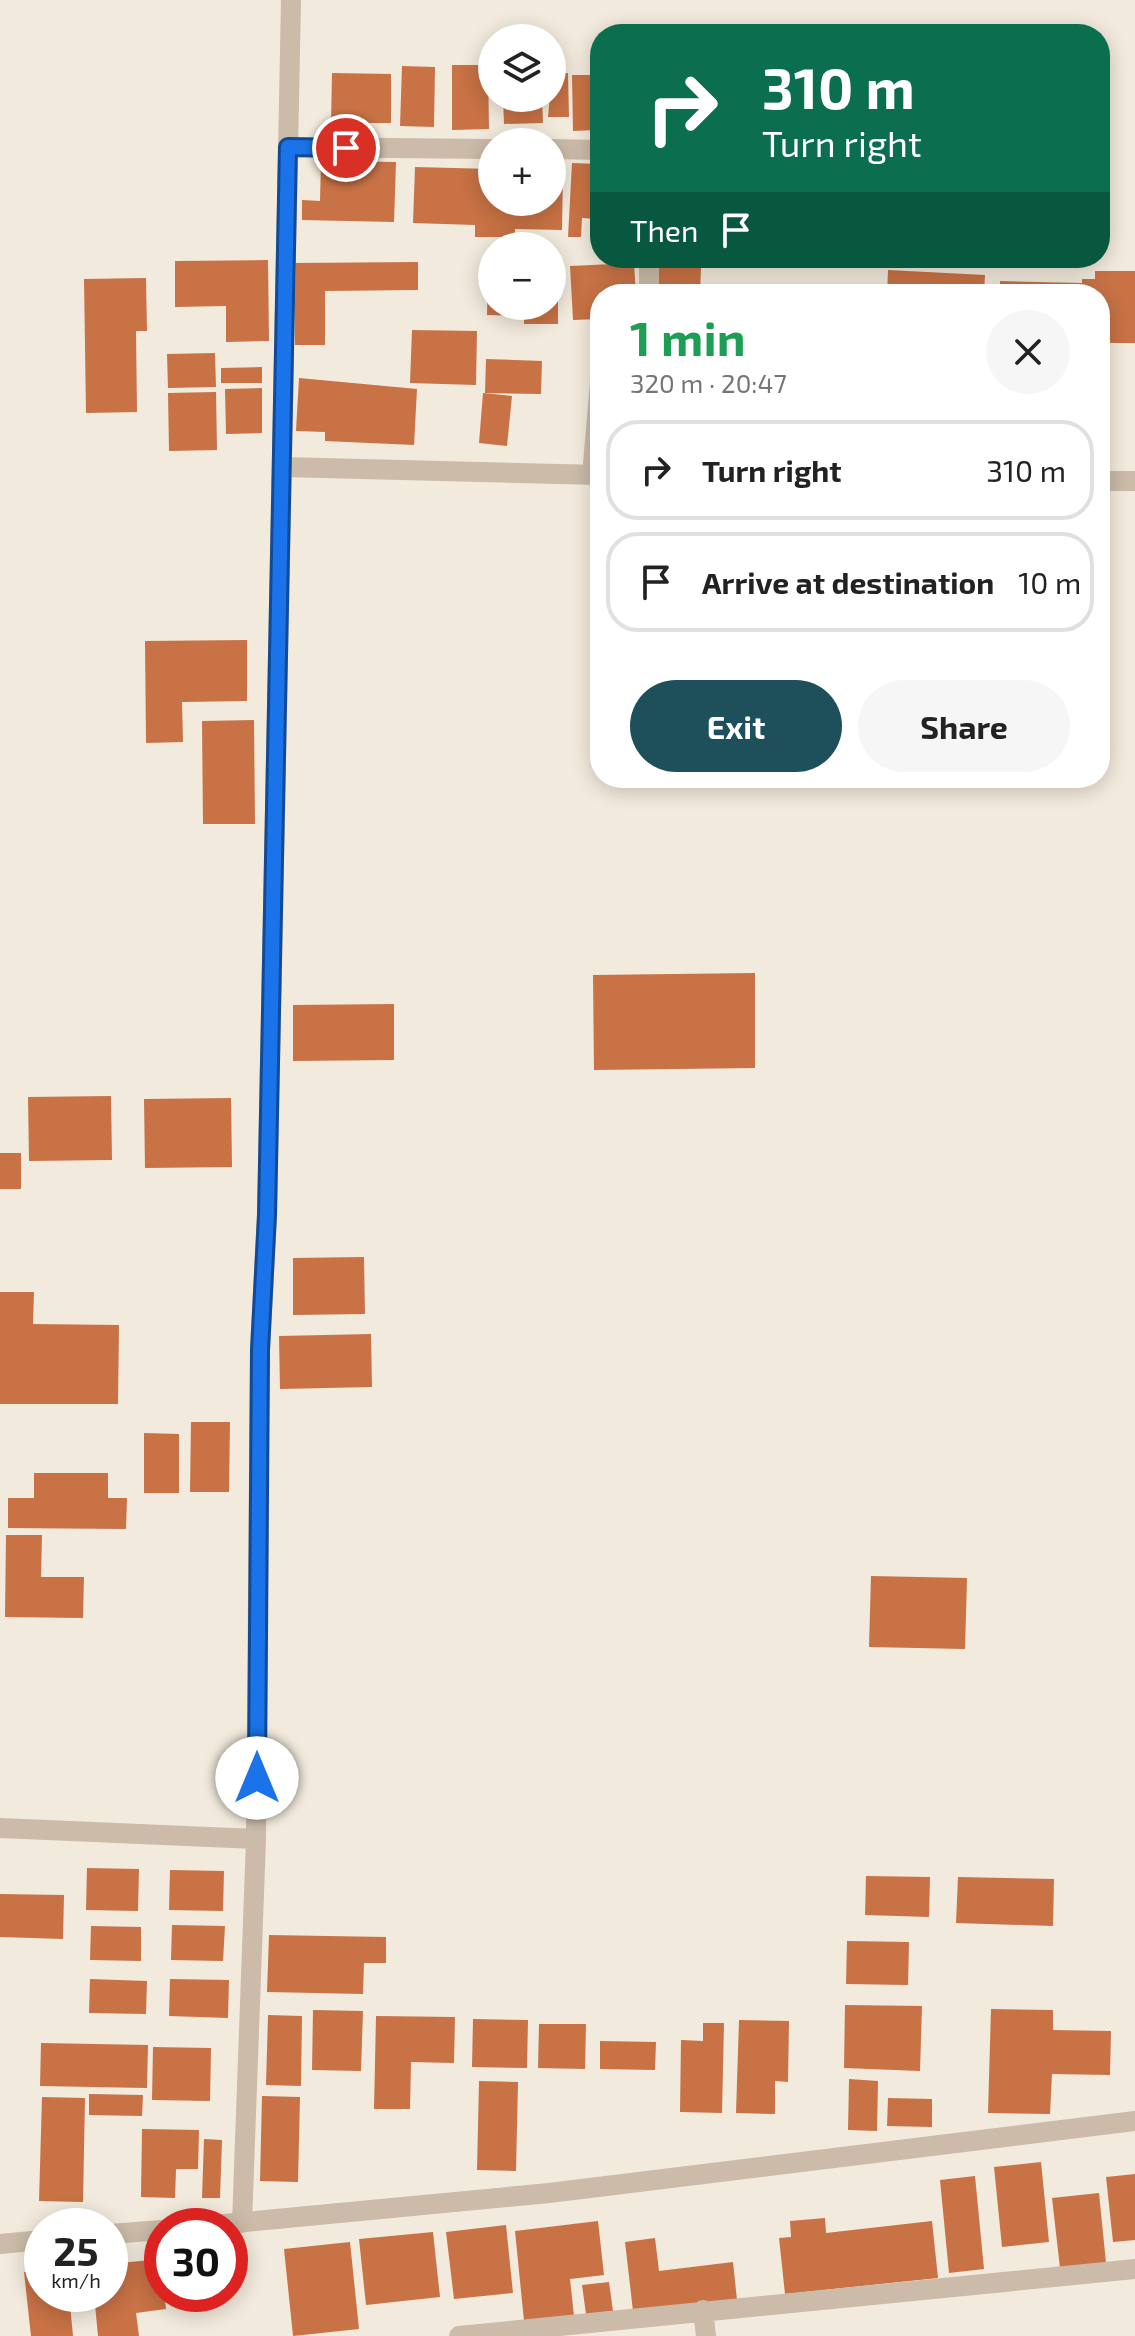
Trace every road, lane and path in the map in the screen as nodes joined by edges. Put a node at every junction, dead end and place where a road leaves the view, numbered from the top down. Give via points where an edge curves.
1 (291, 0) edge
2 (288, 147) junction
3 (478, 149) edge
4 (566, 149) edge
5 (590, 150) edge
6 (282, 467) junction
7 (590, 475) edge
8 (1110, 481) edge
9 (1135, 481) edge
10 (0, 1828) edge
11 (256, 1839) junction
12 (1135, 2121) edge
13 (243, 2208) edge
14 (248, 2222) edge
15 (24, 2242) edge
16 (0, 2244) edge
17 (1135, 2269) edge
18 (703, 2310) junction
19 (459, 2336) edge
20 (706, 2336) edge

1 - 2 street
2 - 3 street
2 - 6 street
4 - 5 street
6 - 7 street
6 - 11 street via 260,1350
8 - 9 street
10 - 11 street
11 - 13 street
12 - 14 street via 565,2191
15 - 16 street
17 - 18 street
18 - 19 street
18 - 20 street

